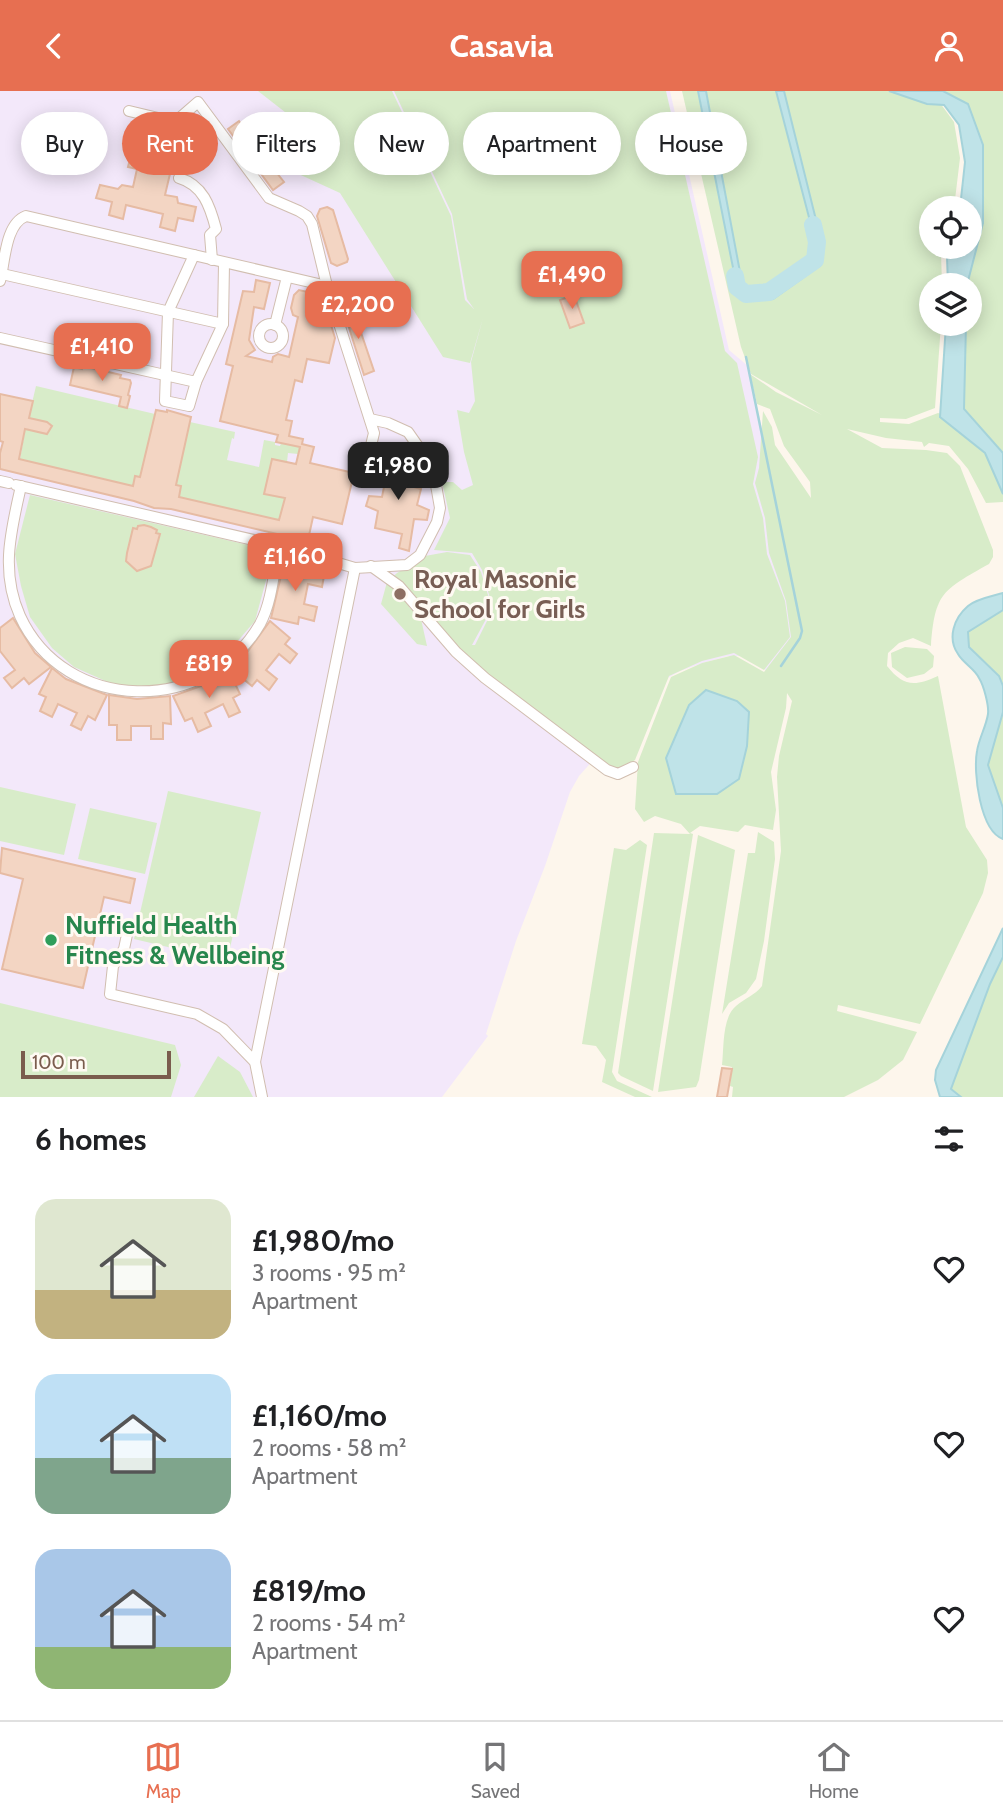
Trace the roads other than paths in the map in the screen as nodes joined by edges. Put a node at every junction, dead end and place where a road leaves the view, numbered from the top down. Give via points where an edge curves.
1 (130, 111) dead end
2 (179, 178) dead end
3 (194, 255) junction
4 (212, 260) junction
5 (225, 263) junction
6 (1, 277) edge
7 (287, 277) junction
8 (327, 286) junction
9 (168, 312) junction
10 (223, 324) junction
11 (275, 325) dead end
12 (0, 338) edge
13 (166, 376) junction
14 (196, 382) junction
15 (370, 419) junction
16 (367, 462) dead end
17 (11, 483) edge
18 (285, 548) junction
19 (371, 566) junction
20 (355, 568) junction
21 (633, 767) dead end
22 (130, 925) dead end
23 (255, 1062) junction
24 (262, 1097) edge

1 - 8 lane via 175,122 198,102 269,198 307,216
2 - 4 lane via 190,181 211,208 216,229 211,235
3 - 4 lane
3 - 6 lane via 26,216 11,231
3 - 9 lane
4 - 5 lane
5 - 7 lane
5 - 10 lane
6 - 9 lane
7 - 8 lane
7 - 11 lane
8 - 15 lane
9 - 10 lane
9 - 13 lane
10 - 14 lane
12 - 13 lane
13 - 14 lane
13 - 14 lane via 165,401 189,406
15 - 16 lane via 374,433
15 - 19 lane via 408,432 416,442 436,485 440,508 420,555 407,565
17 - 18 lane
17 - 18 lane via 7,559 20,616 55,663 107,688 171,690 223,666 260,623
18 - 20 lane
19 - 20 lane
19 - 21 lane via 399,586 485,678 607,770 618,774
20 - 23 lane
22 - 23 lane via 124,949 113,966 110,994 197,1014 223,1029
23 - 24 lane

